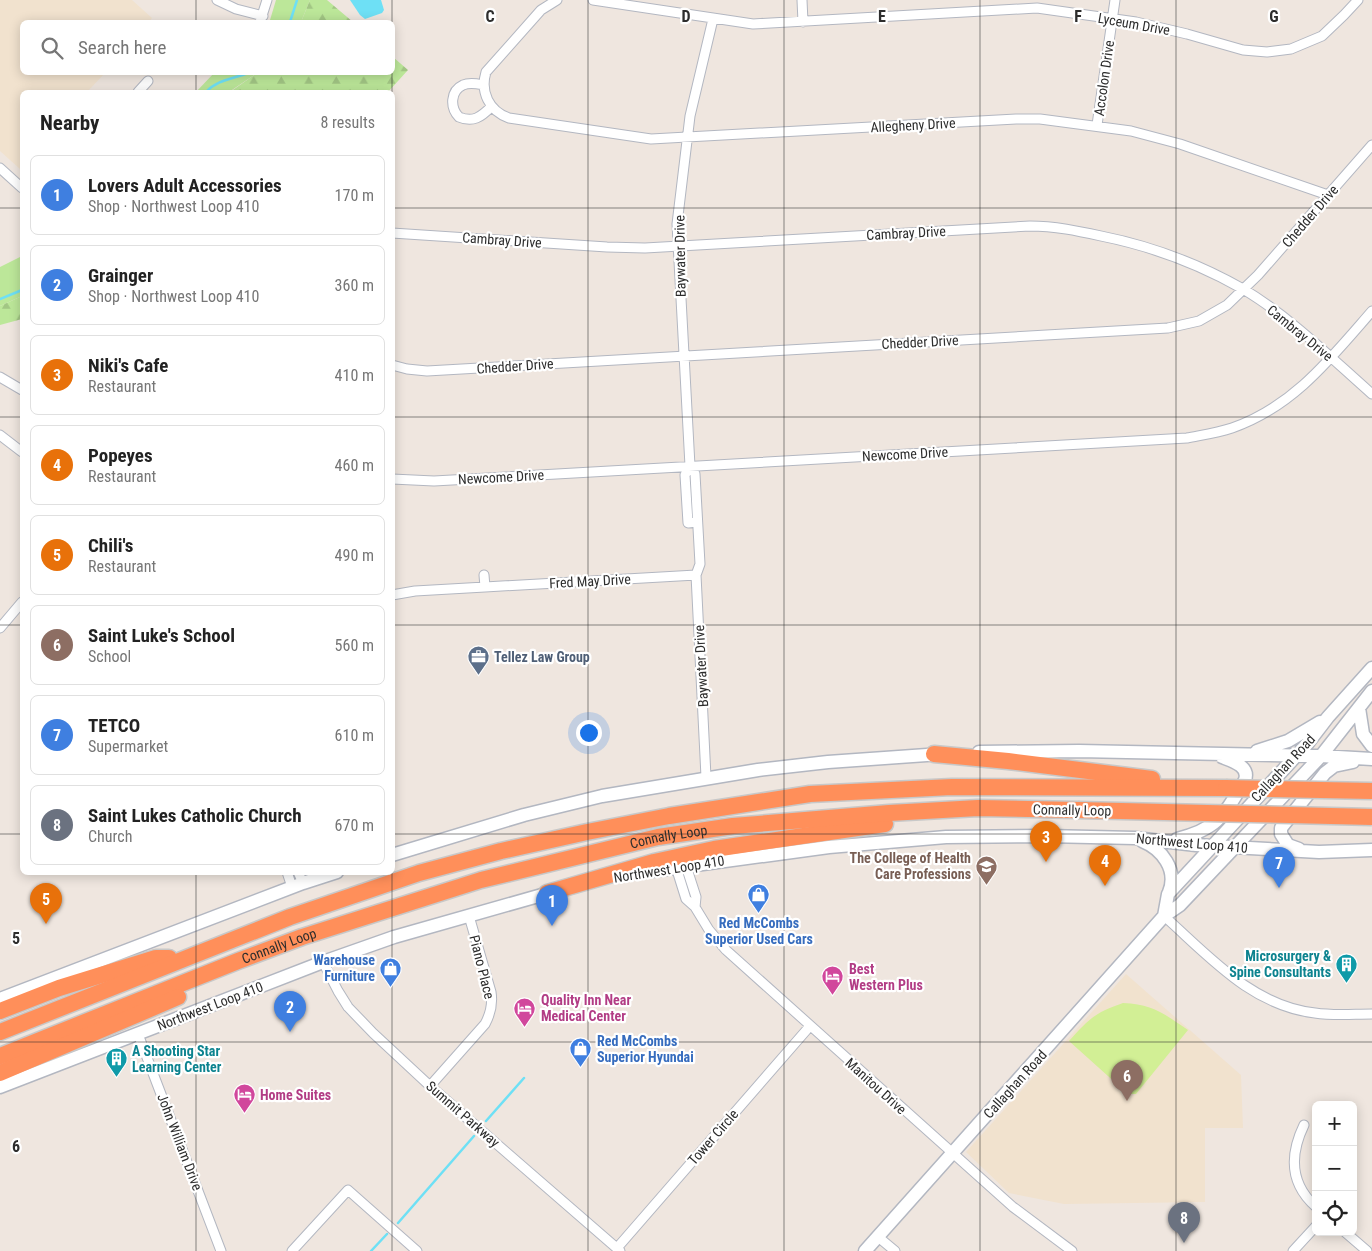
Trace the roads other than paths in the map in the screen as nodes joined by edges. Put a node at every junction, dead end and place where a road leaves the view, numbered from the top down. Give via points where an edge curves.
1 (218, 0) edge
2 (268, 0) edge
3 (557, 0) edge
4 (594, 0) edge
5 (802, 0) edge
6 (1115, 0) edge
7 (1358, 0) edge
8 (261, 19) edge
9 (713, 19) junction
10 (1112, 19) junction
11 (803, 22) junction
12 (148, 81) dead end
13 (484, 85) junction
14 (140, 90) edge
15 (490, 104) junction
16 (1097, 125) junction
17 (687, 138) junction
18 (1372, 145) edge
19 (0, 168) edge
20 (20, 186) edge
21 (1328, 195) junction
22 (395, 232) edge
23 (677, 246) junction
24 (1244, 290) junction
25 (1372, 311) edge
26 (684, 355) junction
27 (1331, 358) junction
28 (395, 366) edge
29 (0, 377) edge
30 (20, 389) edge
31 (1372, 394) edge
32 (0, 435) edge
33 (20, 450) edge
34 (690, 466) junction
35 (395, 479) edge
36 (697, 517) junction
37 (484, 575) dead end
38 (696, 575) junction
39 (484, 586) junction
40 (395, 595) edge
41 (20, 604) edge
42 (0, 628) edge
43 (1372, 668) edge
44 (1372, 692) edge
45 (1359, 708) junction
46 (1328, 717) junction
47 (1372, 746) edge
48 (934, 754) junction
49 (1214, 754) junction
50 (1240, 755) junction
51 (1296, 756) junction
52 (1321, 756) junction
53 (1368, 759) edge
54 (706, 777) junction
55 (1226, 788) junction
56 (1372, 791) edge
57 (1078, 810) junction
58 (1372, 816) edge
59 (1135, 838) junction
60 (1167, 842) junction
61 (1212, 845) junction
62 (1234, 847) junction
63 (1372, 850) edge
64 (1319, 852) junction
65 (395, 854) edge
66 (681, 866) junction
67 (324, 875) edge
68 (298, 881) edge
69 (547, 893) junction
70 (1168, 894) junction
71 (469, 916) junction
72 (1164, 916) junction
73 (352, 921) junction
74 (187, 958) junction
75 (323, 962) junction
76 (0, 998) edge
77 (0, 1011) edge
78 (1372, 1014) edge
79 (810, 1026) junction
80 (0, 1032) edge
81 (138, 1034) junction
82 (0, 1056) edge
83 (0, 1073) edge
84 (430, 1086) junction
85 (0, 1087) edge
86 (1304, 1124) dead end
87 (952, 1154) junction
88 (1312, 1203) edge
89 (1312, 1231) edge
90 (878, 1236) junction
91 (1350, 1236) edge
92 (618, 1250) edge
93 (221, 1251) edge
94 (292, 1251) edge
95 (417, 1251) edge
96 (865, 1251) edge
97 (895, 1251) edge
98 (1072, 1251) edge
99 (1294, 1251) edge
100 (1367, 1251) edge

1 - 8 street
2 - 8 street
3 - 13 street via 541,10 492,65 486,72
4 - 9 street, Lyceum Drive
5 - 11 street
6 - 10 street, Accolon Drive
7 - 10 street, Lyceum Drive via 1322,36 1291,49 1267,52 1242,50 1163,28
9 - 11 street, Lyceum Drive via 753,24
9 - 17 street, Baywater Drive
10 - 11 street, Lyceum Drive via 1019,8
10 - 16 street, Accolon Drive
12 - 14 street
13 - 15 street
13 - 15 street via 464,85 454,94 453,108 459,117 470,120 480,118
15 - 17 street, Allegheny Drive via 502,116 509,118 652,139
16 - 17 street, Allegheny Drive via 1016,119
16 - 21 street, Allegheny Drive via 1180,144
17 - 23 street, Baywater Drive
18 - 21 street, Chedder Drive
19 - 20 street
21 - 24 street, Chedder Drive
22 - 23 street, Cambray Drive via 607,247
23 - 24 street, Cambray Drive via 1048,226 1156,250 1215,274
23 - 26 street, Baywater Drive
24 - 26 street, Chedder Drive via 1208,317 1173,327
24 - 27 street, Cambray Drive
25 - 27 street, Newcome Drive
26 - 28 street, Chedder Drive via 427,371
26 - 34 street, Baywater Drive
27 - 31 street, Cambray Drive
27 - 34 street, Newcome Drive via 1307,383 1272,409 1231,428 1186,438
29 - 30 street
32 - 33 street
34 - 35 street, Newcome Drive via 434,481
34 - 36 street, Baywater Drive via 695,474
34 - 36 street, Baywater Drive via 685,475 687,518
36 - 38 street, Baywater Drive via 700,564
37 - 39 street
38 - 39 street, Fred May Drive
38 - 54 street, Baywater Drive
39 - 40 street, Fred May Drive
41 - 42 street
43 - 46 main road, Callaghan Road
44 - 45 main road, Callaghan Road
45 - 47 main road via 1364,734
45 - 52 main road, Callaghan Road
46 - 50 main road via 1288,742
46 - 51 main road, Callaghan Road
48 - 49 main road via 1025,751
48 - 54 main road via 828,762
48 - 55 highway
49 - 50 main road
49 - 60 main road via 1246,771 1245,780 1225,812 1210,827
50 - 51 main road
51 - 52 main road
51 - 61 main road, Callaghan Road
52 - 53 main road
52 - 62 main road, Callaghan Road
53 - 64 main road via 1334,766 1325,773 1281,828 1288,845
54 - 65 main road via 602,796 524,815
55 - 56 highway, Connally Loop, bridge
55 - 74 highway, Connally Loop via 952,788 810,794 669,816 511,849 419,873 290,917
57 - 58 highway, Connally Loop, bridge
57 - 69 highway via 876,824 714,849 654,862
57 - 73 highway, Connally Loop via 978,808 889,813 742,825 658,837 481,880
59 - 60 main road, Northwest Loop 410
59 - 66 main road, Northwest Loop 410 via 912,839 829,846
59 - 70 main road via 1151,844 1165,859 1172,875
60 - 61 main road, Northwest Loop 410
61 - 62 main road, Northwest Loop 410
61 - 70 main road, Callaghan Road
62 - 64 main road, Northwest Loop 410
62 - 72 main road, Callaghan Road via 1180,905
63 - 64 main road, Northwest Loop 410
66 - 69 main road, Northwest Loop 410
66 - 79 street, Manitou Drive via 686,899 696,907 717,941
67 - 68 main road
68 - 76 main road
69 - 71 main road, Northwest Loop 410
70 - 72 main road
71 - 75 main road, Northwest Loop 410
71 - 84 street, Piano Place via 491,992 490,1013 486,1024
72 - 78 street via 1231,976 1262,998 1313,1013
72 - 87 main road, Callaghan Road
73 - 82 highway, Connally Loop via 238,961
73 - 83 highway
74 - 77 highway via 156,958 59,988
74 - 80 highway, Connally Loop
75 - 81 main road, Northwest Loop 410
75 - 84 street, Summit Parkway via 338,991 360,1020
79 - 87 street, Manitou Drive
79 - 92 street, Tower Circle
81 - 85 main road, Northwest Loop 410
81 - 93 street, John William Drive
84 - 92 street, Summit Parkway
86 - 88 street via 1294,1151 1295,1170 1298,1183
87 - 90 main road, Callaghan Road
87 - 98 street, Manitou Drive via 1013,1207
89 - 99 street
90 - 96 main road, Callaghan Road
90 - 97 street
91 - 100 street
94 - 95 street via 348,1190

